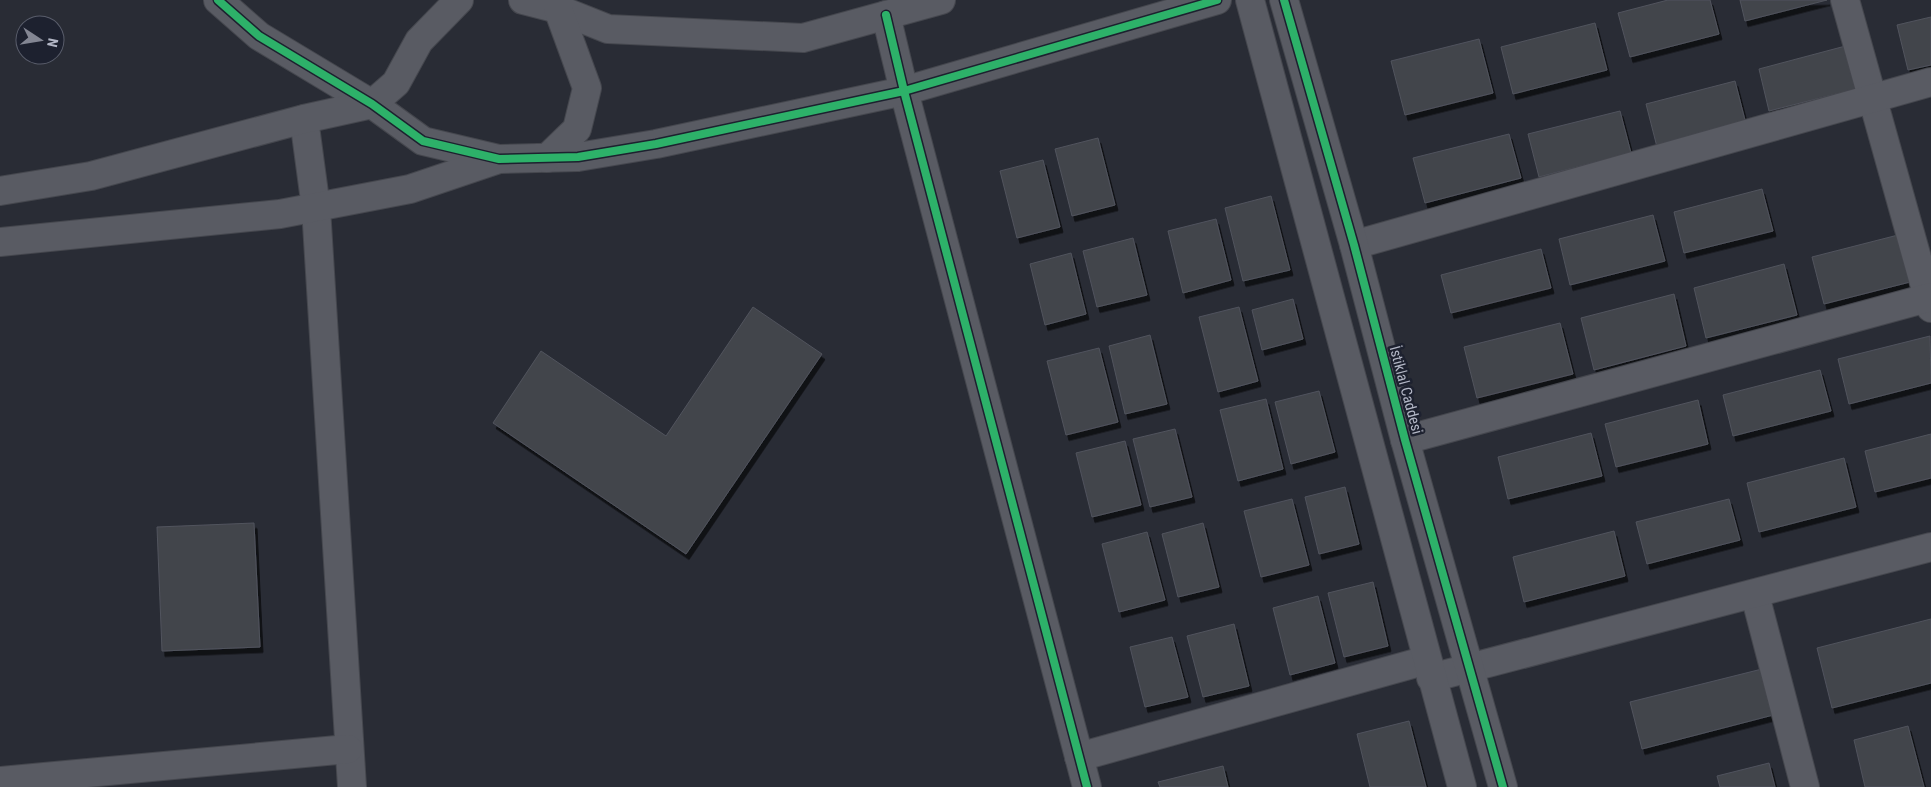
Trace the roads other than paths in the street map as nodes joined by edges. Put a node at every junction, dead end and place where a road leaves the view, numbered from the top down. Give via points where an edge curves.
1 (218, 0) edge
2 (459, 0) edge
3 (523, 0) edge
4 (941, 0) edge
5 (1217, 0) edge
6 (1250, 0) edge
7 (1284, 0) edge
8 (1845, 0) edge
9 (558, 5) edge
10 (886, 15) junction
11 (1931, 82) edge
12 (904, 91) junction
13 (1872, 99) junction
14 (372, 104) junction
15 (304, 118) junction
16 (547, 158) junction
17 (499, 159) junction
18 (0, 190) edge
19 (316, 208) junction
20 (0, 242) edge
21 (1354, 245) junction
22 (1930, 301) edge
23 (1405, 440) junction
24 (1931, 547) edge
25 (1755, 595) junction
26 (1470, 668) junction
27 (1429, 669) junction
28 (348, 749) junction
29 (1079, 757) junction
30 (0, 781) edge
31 (352, 787) edge
32 (1088, 787) edge
33 (1462, 787) edge
34 (1503, 787) edge
35 (1806, 787) edge

1 - 14 street via 259,36
2 - 14 street via 419,41 396,83
3 - 9 street
4 - 10 street
5 - 12 street
6 - 27 street
7 - 21 street, İstiklal Caddesi
8 - 13 street
9 - 10 street via 608,29 803,38
9 - 16 street via 587,88 577,129
10 - 12 street
11 - 13 street
12 - 16 street via 656,144 578,157
12 - 29 street
13 - 21 street
13 - 22 street
14 - 15 street
14 - 17 street via 423,141
15 - 18 street via 91,176
15 - 19 street
16 - 17 street
17 - 19 street via 410,189
19 - 20 street
19 - 28 street
21 - 23 street, İstiklal Caddesi
22 - 23 street
23 - 26 street, İstiklal Caddesi
24 - 25 street
25 - 26 street
25 - 35 street
26 - 27 street
26 - 34 street, İstiklal Caddesi
27 - 29 street
27 - 33 street
28 - 30 street
28 - 31 street
29 - 32 street

